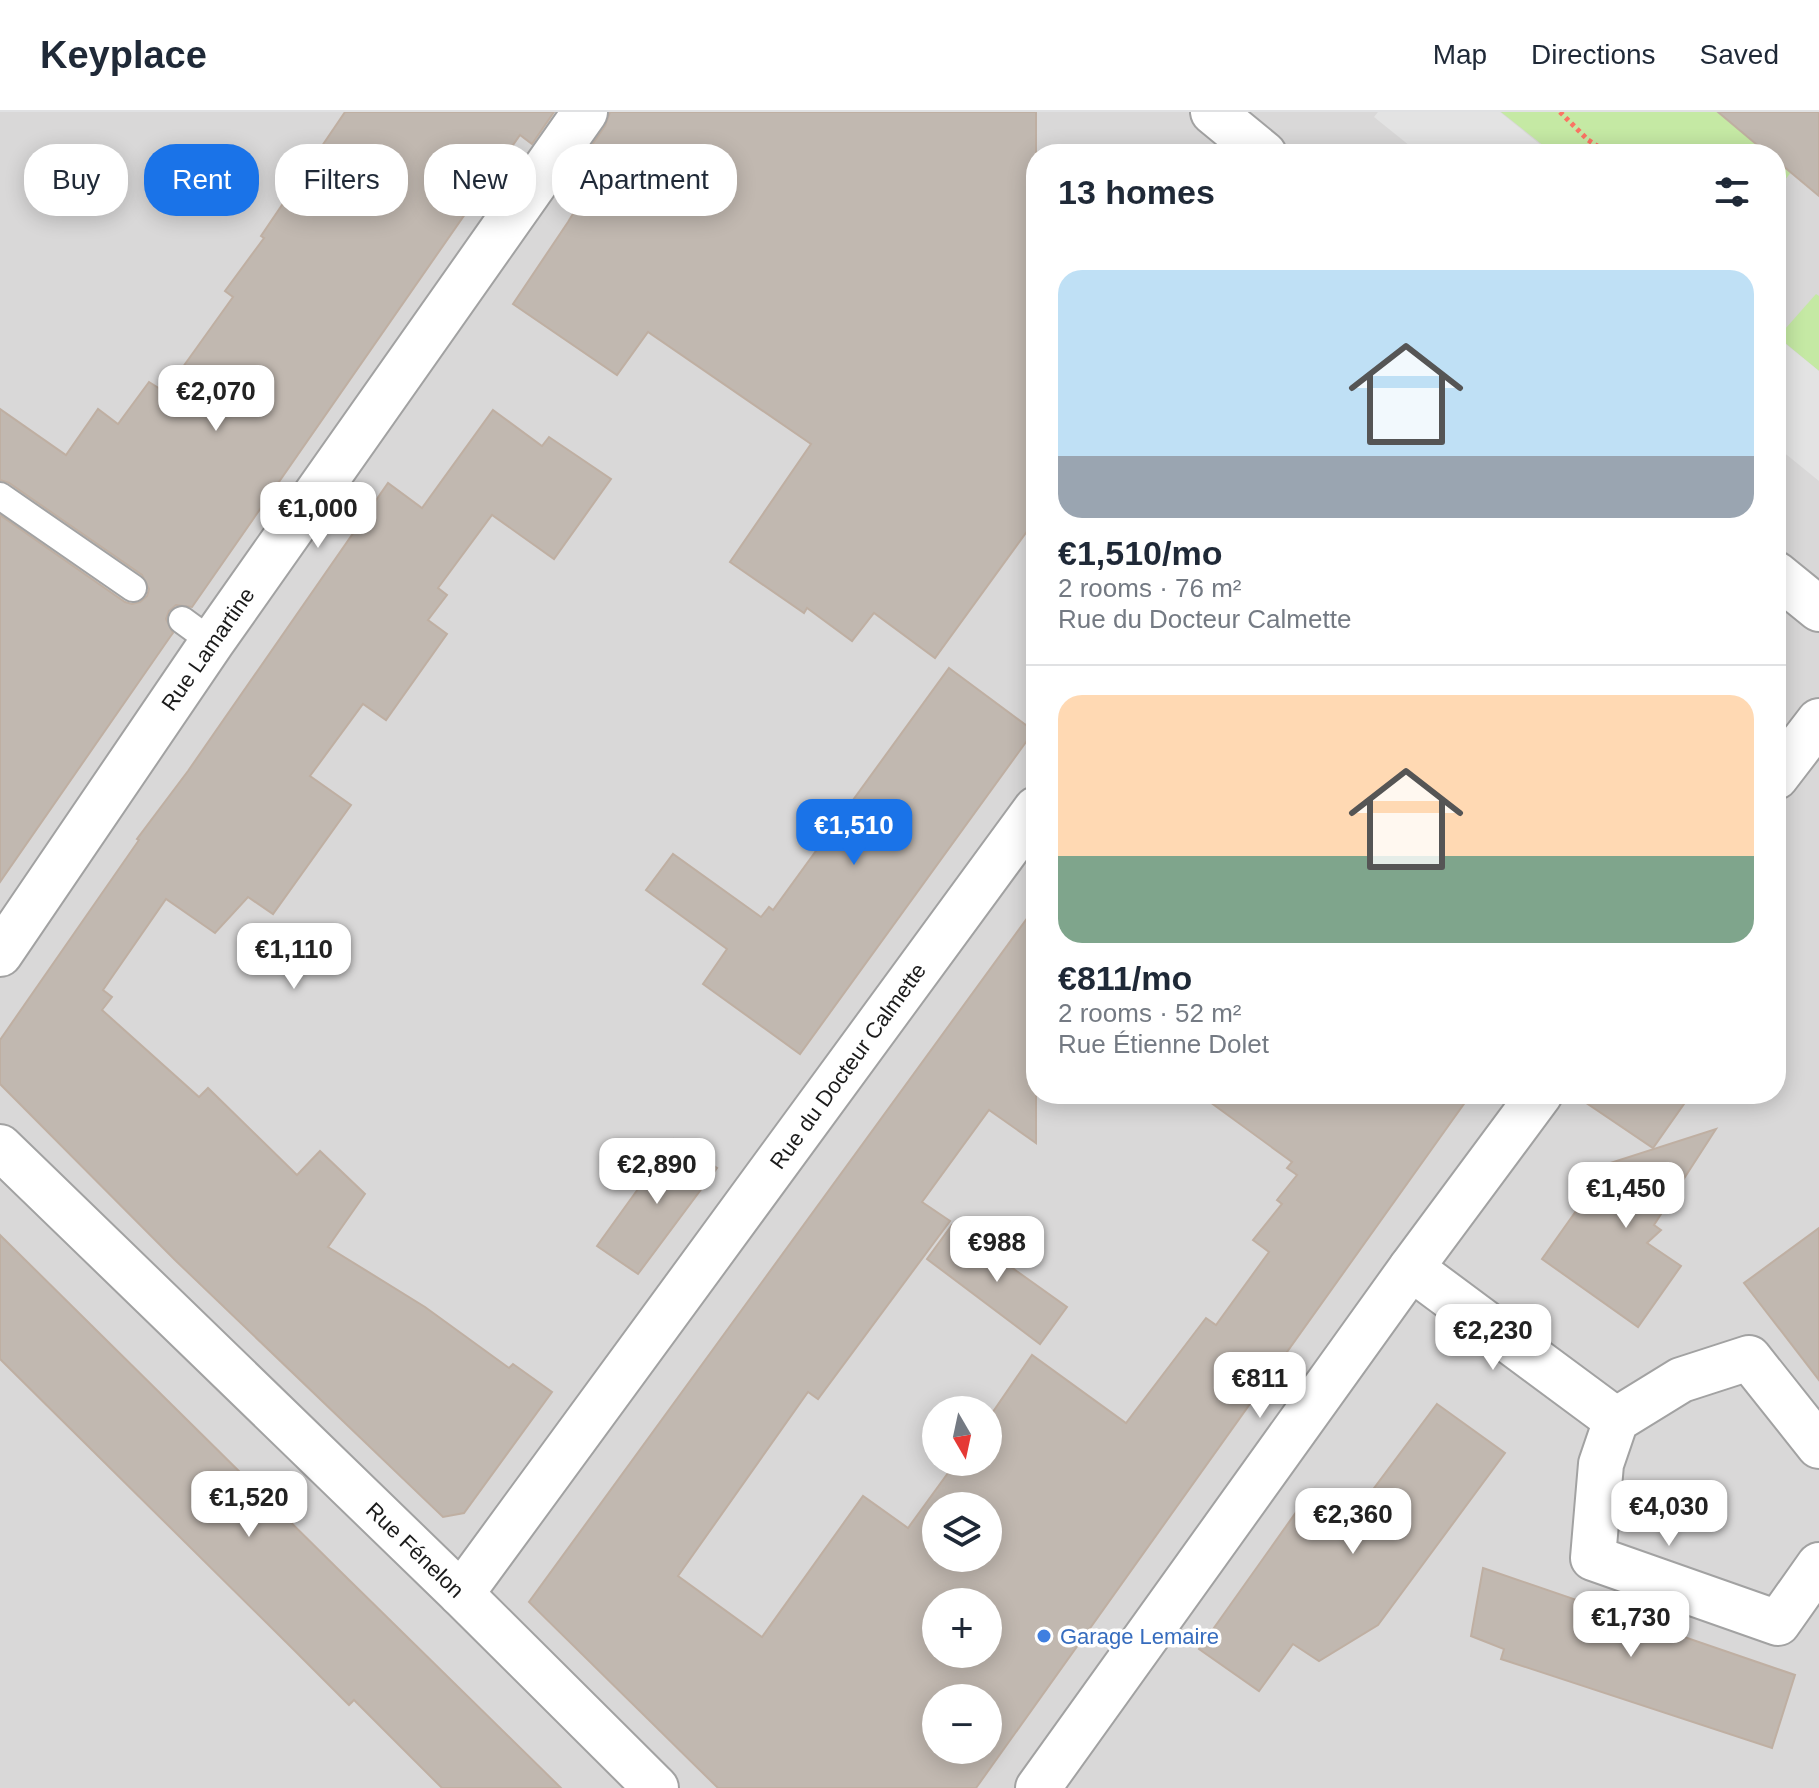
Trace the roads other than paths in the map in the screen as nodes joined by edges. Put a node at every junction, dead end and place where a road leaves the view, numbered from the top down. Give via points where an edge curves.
1 (585, 112) edge
2 (1213, 112) edge
3 (1252, 144) edge
4 (0, 496) edge
5 (1786, 582) edge
6 (133, 588) dead end
7 (1819, 609) edge
8 (1814, 727) edge
9 (1786, 764) edge
10 (1026, 823) edge
11 (0, 954) edge
12 (1533, 1104) edge
13 (0, 1147) edge
14 (1411, 1268) junction
15 (1616, 1420) junction
16 (1819, 1446) edge
17 (1819, 1565) edge
18 (461, 1594) junction
19 (656, 1788) edge
20 (1038, 1788) edge

1 - 11 street, Rue Lamartine via 197,631
2 - 3 street
4 - 6 lane
5 - 7 street
8 - 9 street
10 - 18 street, Rue du Docteur Calmette
12 - 14 street
13 - 18 street, Rue Fénelon
14 - 15 street
14 - 20 street
15 - 16 street via 1681,1380 1749,1358
15 - 17 street via 1601,1464 1593,1558 1778,1623
18 - 19 street, Rue Fénelon

